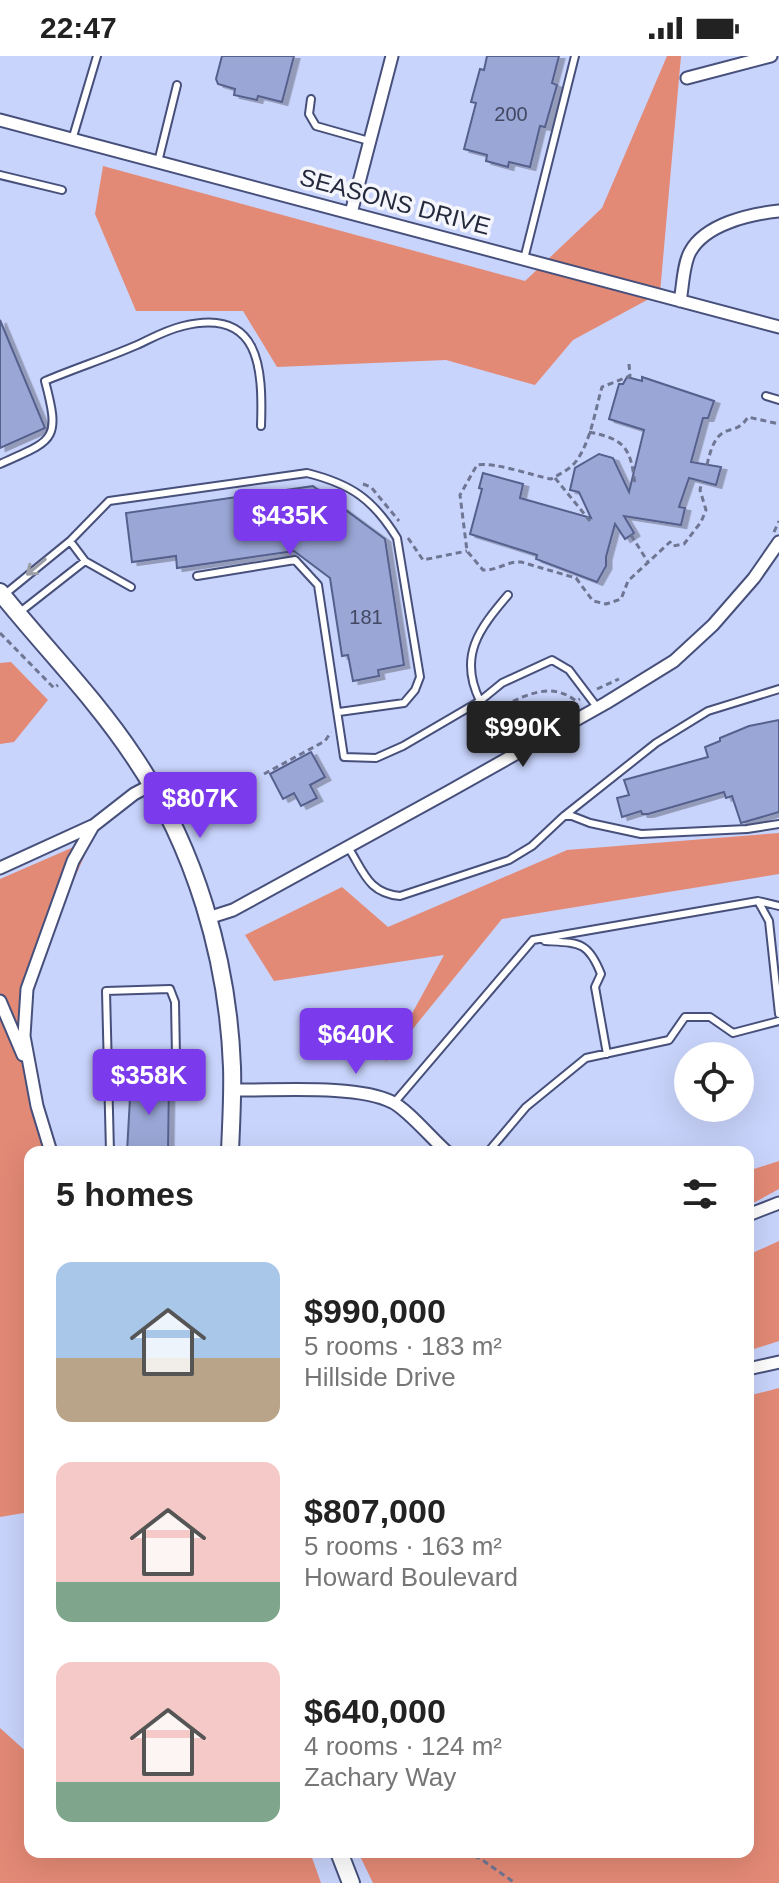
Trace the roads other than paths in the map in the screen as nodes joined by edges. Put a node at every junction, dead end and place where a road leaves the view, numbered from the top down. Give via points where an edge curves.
1 (97, 56) edge
2 (392, 56) edge
3 (575, 56) edge
4 (771, 56) edge
5 (687, 78) dead end
6 (177, 85) dead end
7 (311, 99) dead end
8 (0, 120) edge
9 (72, 140) junction
10 (369, 141) junction
11 (158, 162) junction
12 (0, 175) edge
13 (62, 190) dead end
14 (779, 211) edge
15 (351, 213) junction
16 (524, 259) junction
17 (680, 301) junction
18 (779, 327) edge
19 (766, 396) dead end
20 (779, 400) edge
21 (261, 426) dead end
22 (0, 464) edge
23 (776, 538) edge
24 (70, 541) junction
25 (85, 561) junction
26 (197, 576) dead end
27 (131, 587) dead end
28 (508, 595) dead end
29 (6, 603) edge
30 (779, 689) edge
31 (480, 701) junction
32 (597, 707) junction
33 (339, 712) junction
34 (151, 785) junction
35 (564, 816) junction
36 (779, 824) edge
37 (93, 826) junction
38 (348, 847) junction
39 (0, 868) edge
40 (758, 901) junction
41 (779, 906) edge
42 (208, 918) junction
43 (533, 940) junction
44 (0, 1001) edge
45 (779, 1014) edge
46 (779, 1021) edge
47 (607, 1054) junction
48 (108, 1059) junction
49 (31, 1075) junction
50 (232, 1090) junction
51 (394, 1103) junction
52 (49, 1146) edge
53 (110, 1146) edge
54 (230, 1146) edge
55 (441, 1146) edge
56 (493, 1146) edge
57 (779, 1203) edge
58 (754, 1213) edge
59 (779, 1362) edge
60 (754, 1368) edge
61 (341, 1858) edge
62 (351, 1883) edge

1 - 9 lane
2 - 10 street
3 - 16 lane
4 - 5 street
6 - 11 lane
7 - 10 lane via 309,114 316,126
8 - 9 street, SEASONS DRIVE
9 - 11 street, SEASONS DRIVE
10 - 15 street
11 - 15 street, SEASONS DRIVE
12 - 13 lane
14 - 17 street via 727,224 699,239 689,254
15 - 16 street, SEASONS DRIVE
16 - 17 street, SEASONS DRIVE
17 - 18 street, SEASONS DRIVE
19 - 20 lane
21 - 22 lane via 260,378 251,343 238,328 185,325 45,381 54,415 52,433 41,445
23 - 32 street via 754,578 713,625 674,661
24 - 25 lane
24 -> 29 lane
24 - 33 lane via 109,501 307,473 355,490 397,538 420,677 404,703
25 - 27 lane
25 - 29 lane
26 - 33 lane via 295,560 318,585
28 - 31 lane via 473,644 469,666
29 - 34 main road via 69,674
30 - 35 lane via 708,711 656,743
31 - 32 lane via 502,683 552,660 569,670
31 - 33 lane via 376,758 344,757
32 - 38 street
34 - 37 street
34 - 42 main road
35 - 36 lane via 641,834
35 - 38 lane via 509,860 400,896 382,894 370,883
37 - 39 street
37 - 49 street via 73,861 27,989 24,1036
38 - 42 street via 233,910
40 - 41 lane
40 - 43 lane
40 - 45 lane via 769,921
42 - 50 main road via 229,1019
43 - 47 lane via 577,943 592,952 601,974 595,987
43 - 51 lane
44 - 49 street
46 - 47 lane via 733,1033 710,1017 685,1017 669,1040
47 - 56 lane via 586,1058 526,1107
48 - 48 lane via 106,991 170,989 176,1057
48 - 53 lane
49 - 52 street
50 - 51 street via 348,1092
50 - 54 main road
51 - 55 street
57 - 58 street
59 - 60 street
61 - 62 main road

